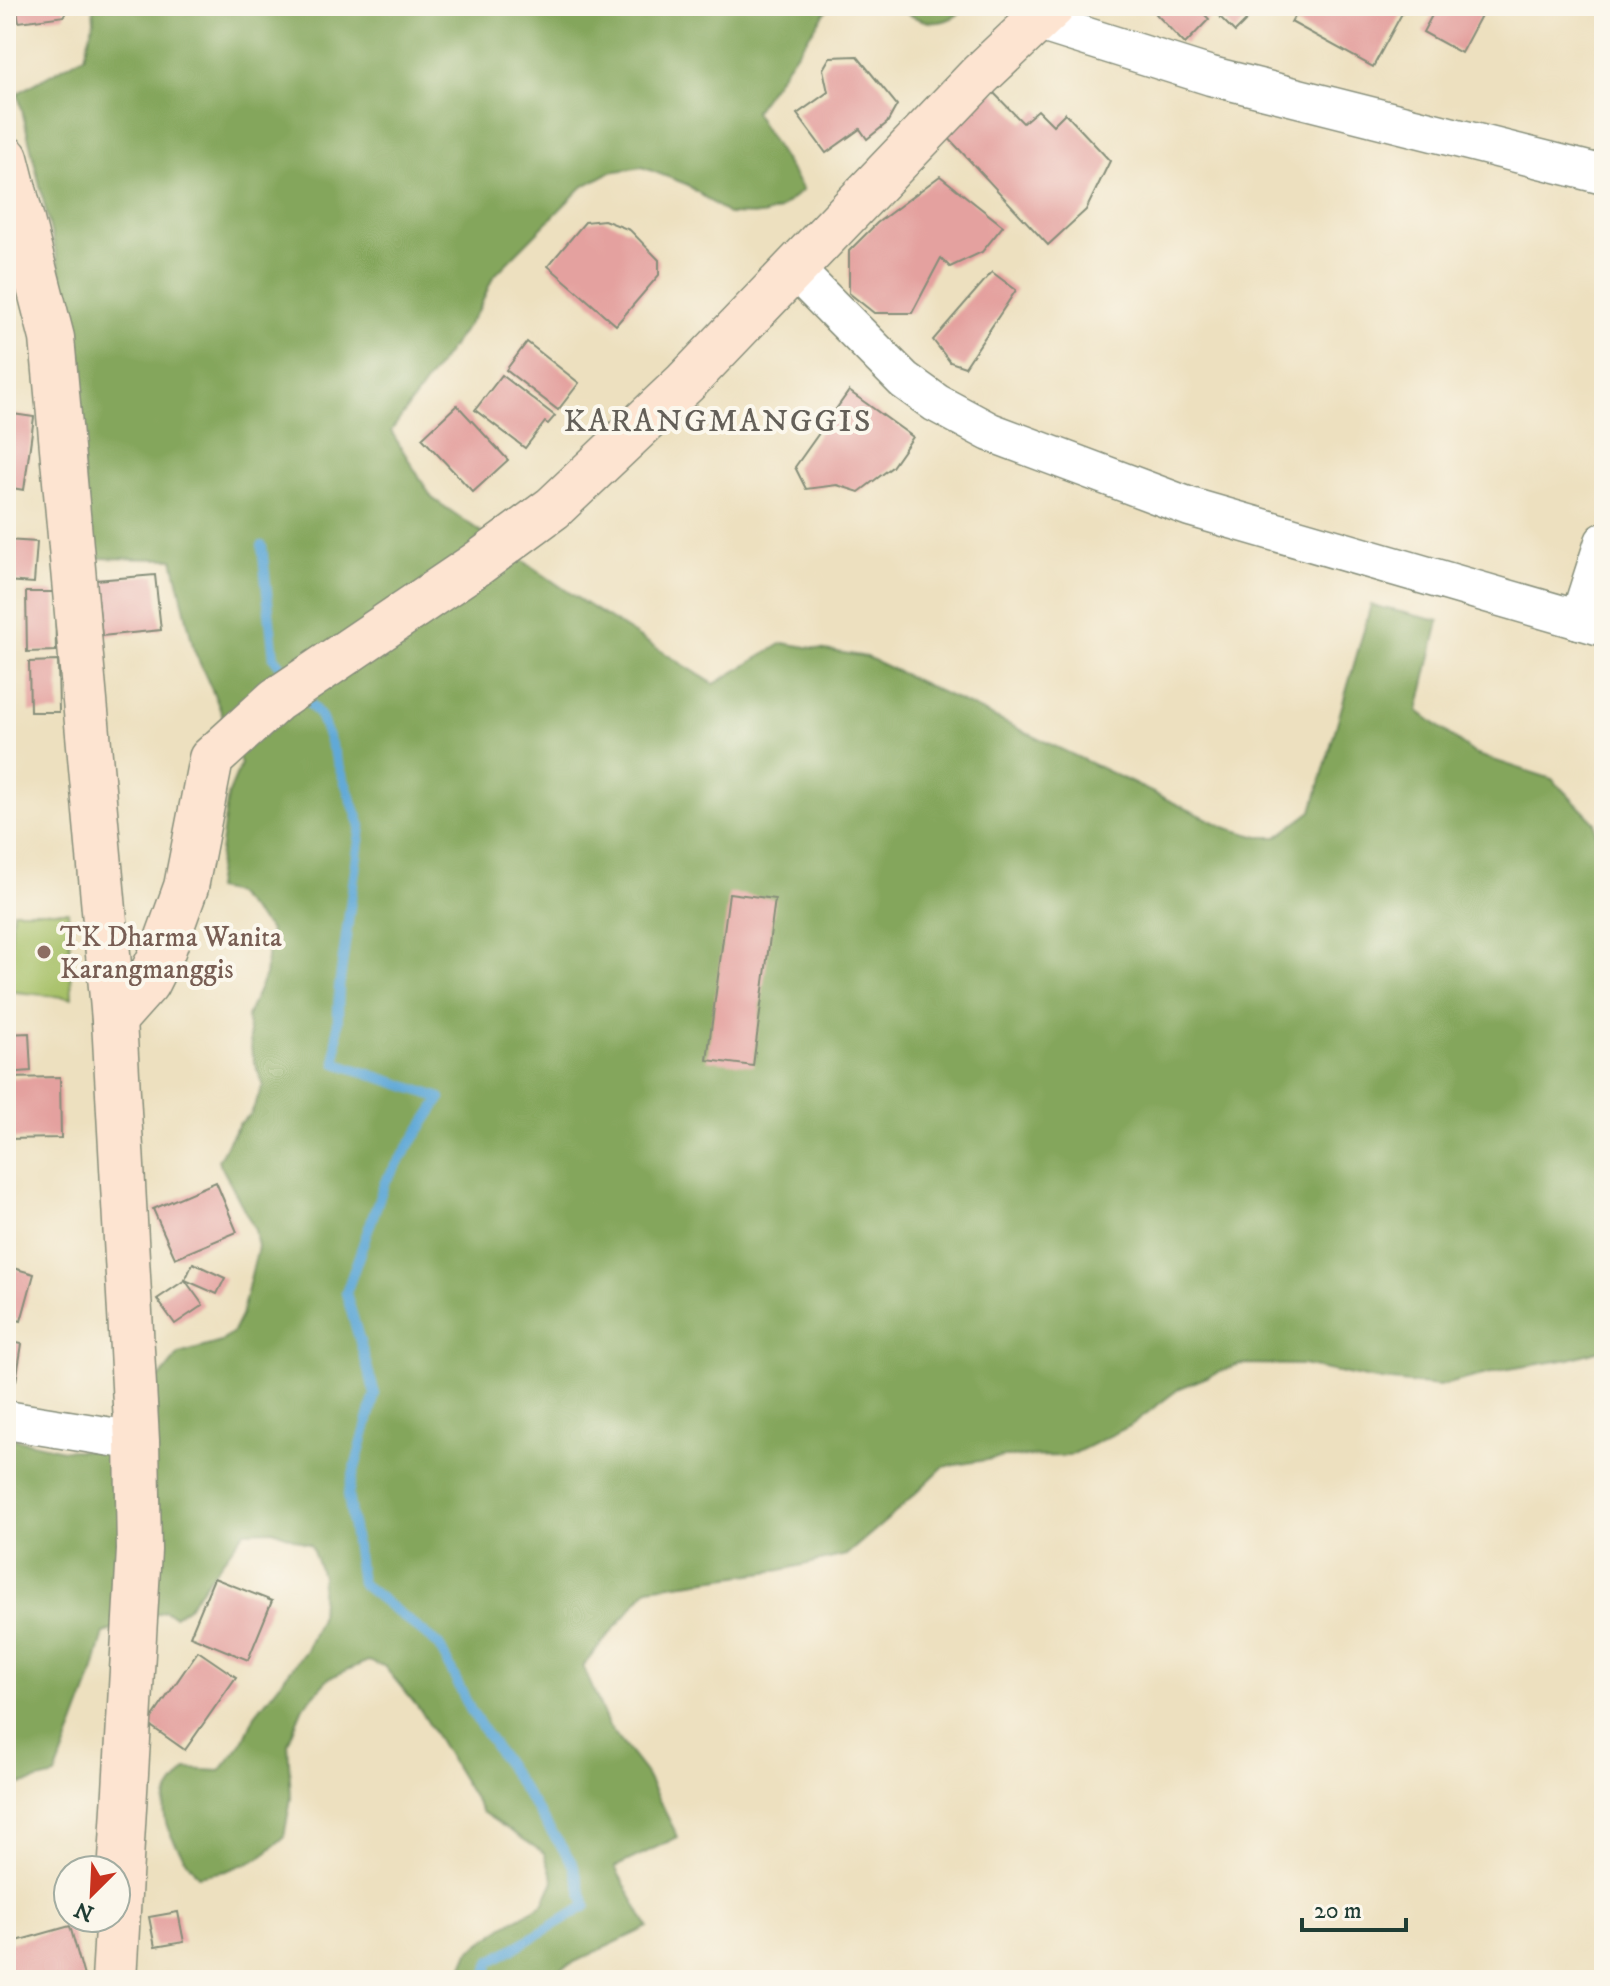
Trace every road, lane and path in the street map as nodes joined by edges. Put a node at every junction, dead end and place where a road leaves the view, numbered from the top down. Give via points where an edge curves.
1 (1044, 14) edge
2 (6, 158) edge
3 (1604, 175) edge
4 (794, 269) junction
5 (1604, 542) edge
6 (1591, 623) edge
7 (114, 1020) junction
8 (6, 1420) edge
9 (137, 1441) junction
10 (114, 1980) edge

1 - 3 street via 1211,76
1 - 4 street
2 - 7 street via 52,338
4 - 6 street via 904,380 990,432 1190,507
4 - 7 street via 685,383 553,508 318,669 211,759 186,887 163,951 147,983
5 - 6 street
7 - 9 street
8 - 9 street
9 - 10 street via 139,1550

